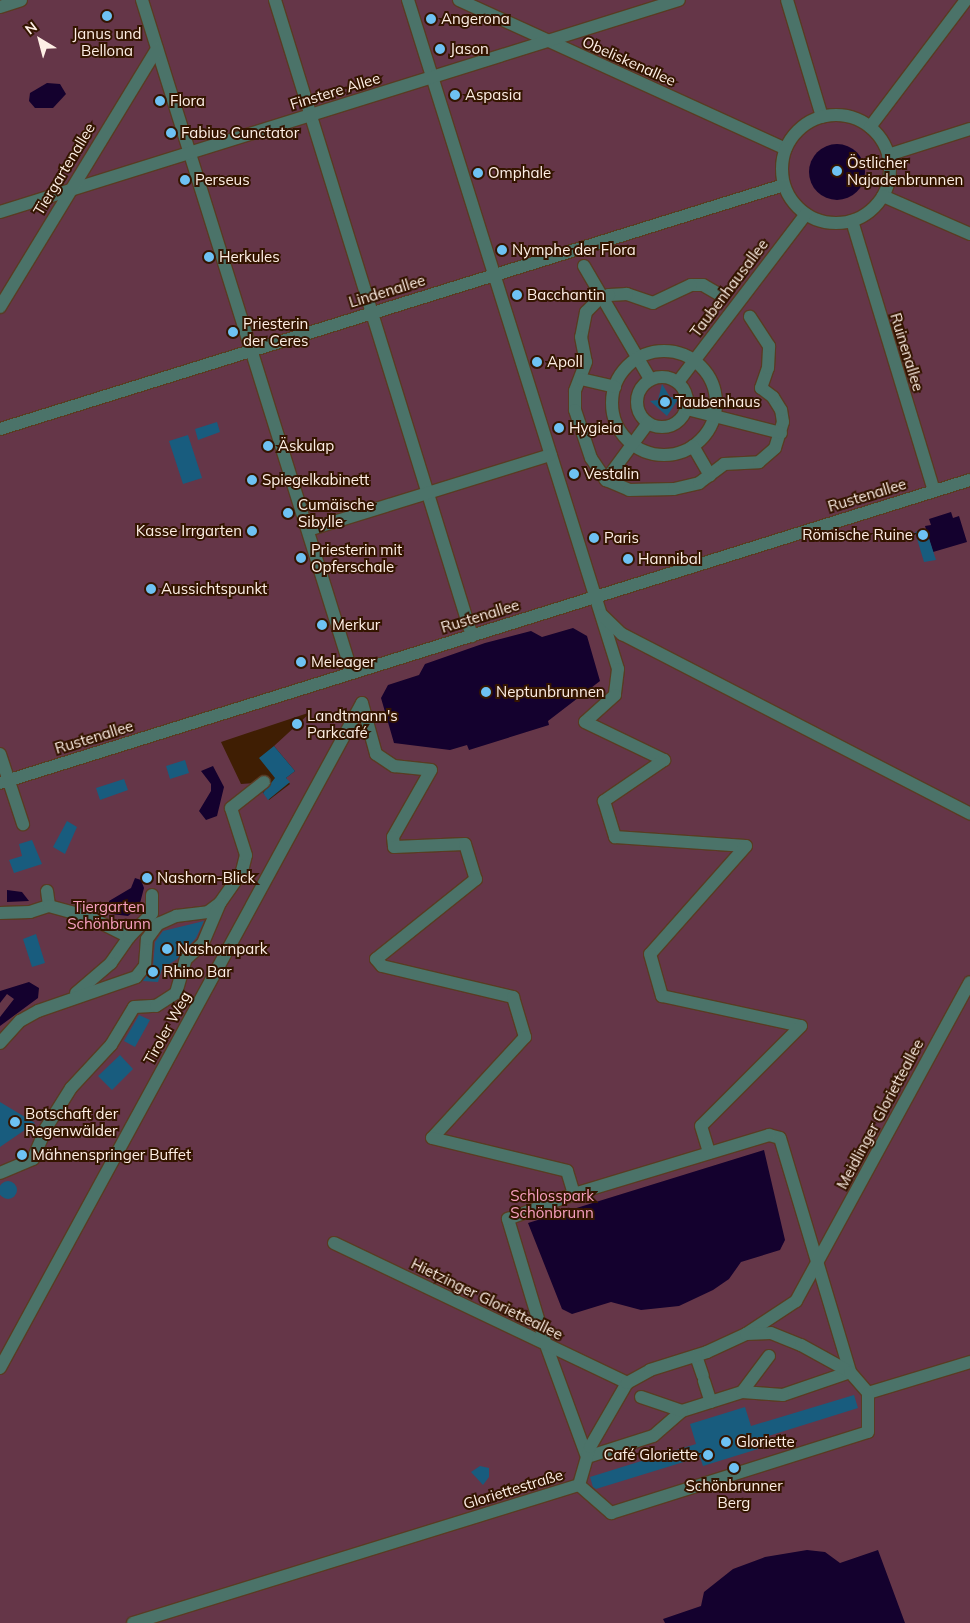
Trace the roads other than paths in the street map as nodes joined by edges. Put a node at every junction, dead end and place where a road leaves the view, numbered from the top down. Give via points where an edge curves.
1 (21, 0) edge
2 (142, 0) edge
3 (275, 0) edge
4 (408, 0) edge
5 (459, 0) edge
6 (679, 0) edge
7 (787, 0) edge
8 (966, 0) edge
9 (0, 7) edge
10 (546, 42) junction
11 (158, 49) junction
12 (432, 77) junction
13 (311, 115) junction
14 (822, 117) junction
15 (870, 127) junction
16 (970, 129) edge
17 (786, 149) junction
18 (190, 153) junction
19 (888, 155) junction
20 (784, 185) junction
21 (70, 190) junction
22 (883, 196) junction
23 (0, 212) edge
24 (806, 214) junction
25 (852, 221) junction
26 (970, 234) edge
27 (584, 266) dead end
28 (494, 275) junction
29 (722, 296) dead end
30 (600, 298) junction
31 (0, 307) edge
32 (372, 313) junction
33 (750, 317) dead end
34 (252, 350) junction
35 (637, 358) junction
36 (695, 360) junction
37 (581, 379) junction
38 (650, 379) junction
39 (678, 382) junction
40 (615, 387) junction
41 (687, 410) junction
42 (714, 416) junction
43 (648, 423) junction
44 (0, 429) edge
45 (781, 434) junction
46 (633, 444) junction
47 (693, 446) junction
48 (551, 455) junction
49 (710, 475) junction
50 (606, 480) junction
51 (970, 480) edge
52 (934, 491) junction
53 (428, 493) junction
54 (308, 530) junction
55 (595, 597) junction
56 (601, 613) junction
57 (472, 636) junction
58 (352, 673) junction
59 (0, 754) edge
60 (4, 782) edge
61 (264, 782) dead end
62 (970, 814) edge
63 (23, 824) dead end
64 (48, 891) dead end
65 (152, 896) dead end
66 (220, 903) junction
67 (50, 906) junction
68 (0, 913) edge
69 (129, 937) junction
70 (970, 982) edge
71 (71, 997) junction
72 (0, 1043) edge
73 (709, 1154) junction
74 (0, 1173) edge
75 (574, 1194) junction
76 (334, 1244) dead end
77 (819, 1261) junction
78 (746, 1334) junction
79 (783, 1338) junction
80 (546, 1345) junction
81 (696, 1356) junction
82 (970, 1362) edge
83 (0, 1368) edge
84 (850, 1372) junction
85 (631, 1391) junction
86 (742, 1392) junction
87 (868, 1393) junction
88 (711, 1402) junction
89 (682, 1411) junction
90 (587, 1458) junction
91 (579, 1486) junction
92 (133, 1623) edge

1 - 9 street
2 - 11 street
3 - 13 street
4 - 12 street
5 - 10 street, Obeliskenallee
6 - 10 street, Finstere Allee
7 - 14 street
8 - 15 street
10 - 12 street, Finstere Allee
10 - 17 street, Obeliskenallee
11 - 18 street
11 - 21 street, Tiergartenallee
12 - 13 street, Finstere Allee
12 - 28 street
13 - 18 street, Finstere Allee
13 - 32 street
14 - 15 street via 848,116
14 - 17 street via 798,131
15 - 19 street
16 - 19 street
17 - 20 street via 782,169
18 - 21 street, Finstere Allee
18 - 34 street
19 - 22 street via 890,173
20 - 24 street via 793,203
20 - 28 street, Lindenallee
21 - 23 street, Finstere Allee
21 - 31 street, Tiergartenallee
22 - 25 street via 874,208
22 - 26 street
24 - 25 street via 822,222
24 - 36 street, Taubenhausallee
25 - 52 street, Ruinenallee
27 - 30 street
28 - 32 street, Lindenallee
28 - 48 street
29 - 30 street via 703,286 692,285 653,303 626,294
30 - 35 street
30 - 37 street via 582,321 586,362
32 - 34 street, Lindenallee
32 - 53 street
33 - 45 street via 769,346 768,368 760,388 773,397 781,410
34 - 44 street, Lindenallee
34 - 54 street
35 - 36 street via 671,351
35 - 38 street
35 - 40 street via 623,371
36 - 39 street, Taubenhausallee
36 - 42 street via 712,383
37 - 40 street
37 - 50 street via 576,391 575,410 591,458
38 - 39 street via 662,376
38 - 43 street via 637,400
39 - 41 street via 687,395
40 - 46 street via 614,414 620,431
41 - 42 street
41 - 43 street via 671,426
42 - 45 street
42 - 47 street via 706,433
43 - 46 street
45 - 49 street via 775,448 759,462 724,464
46 - 47 street via 662,455
46 - 50 street
47 - 49 street
48 - 53 street
48 - 55 street
49 - 50 street via 699,483 674,490 629,490
51 - 52 street, Rustenallee
52 - 55 street, Rustenallee
53 - 54 street
53 - 57 street
54 - 58 street
55 - 56 street
55 - 57 street, Rustenallee
56 - 62 street via 622,634
56 - 73 street via 618,668 615,695 585,722 664,760 604,801 615,837 746,846 650,954 662,996 801,1026 701,1126
57 - 58 street, Rustenallee
58 - 60 street, Rustenallee
59 - 60 street
60 - 63 street
61 - 66 street via 231,808 246,855 242,870
64 - 67 street
65 - 69 street via 152,913
66 - 71 street via 208,912 176,916 158,924 147,939 145,966 136,977
66 - 74 street via 203,943 186,959 183,982 176,994 156,1006 134,1007 111,1046 83,1074 60,1106 33,1159
67 - 68 street via 30,912
67 - 69 street via 90,917
69 - 71 street via 111,963
70 - 77 street, Meidlinger Glorietteallee
71 - 72 street via 28,1016
73 - 75 street
73 - 77 street via 770,1136 780,1138
75 - 80 street via 508,1219
75 - 83 street, Tiroler Weg via 567,1171 432,1138 525,1037 513,997 382,966 376,959 476,879 465,844 394,846 393,837 431,770 394,766 376,754 362,703
76 - 80 street, Hietzinger Glorietteallee
77 - 78 street, Meidlinger Glorietteallee via 796,1301
77 - 84 street
78 - 79 street via 771,1333
78 - 81 street
79 - 84 street
79 - 86 street
80 - 85 street, Hietzinger Glorietteallee
80 - 90 street
81 - 85 street via 650,1370
81 - 88 street
82 - 87 street
84 - 86 street via 783,1395
84 - 87 street
85 - 89 street, Hietzinger Glorietteallee
85 - 90 street
86 - 88 street
87 - 91 street, Gloriettestraße via 868,1432 611,1514
88 - 89 street
89 - 90 street via 653,1436
90 - 91 street
91 - 92 street, Gloriettestraße

